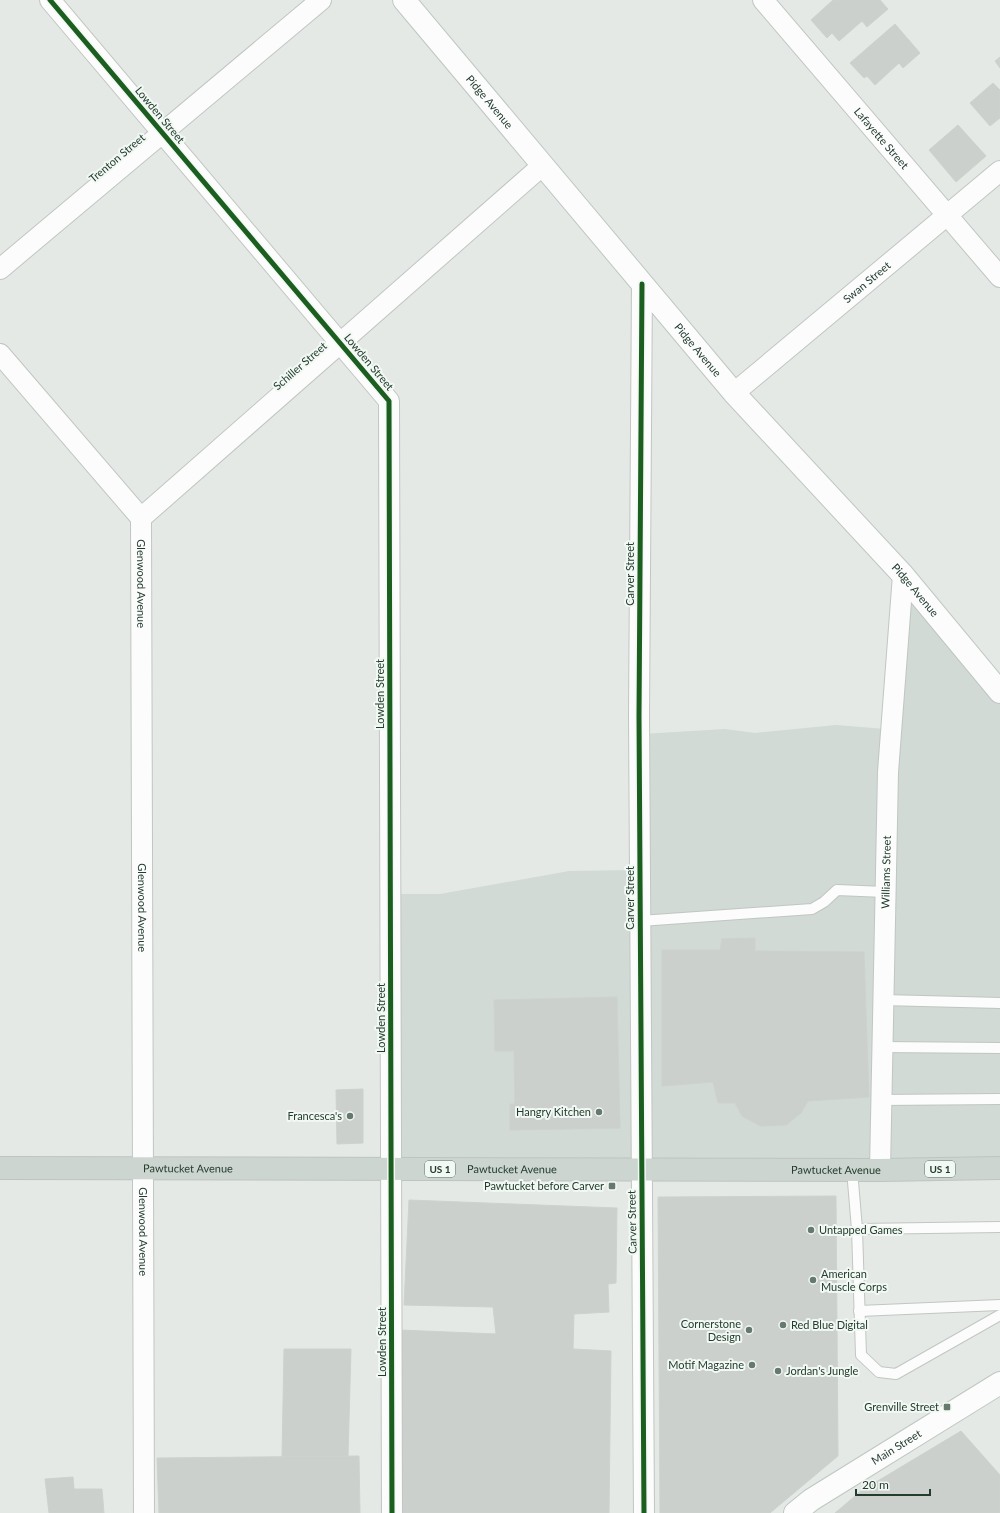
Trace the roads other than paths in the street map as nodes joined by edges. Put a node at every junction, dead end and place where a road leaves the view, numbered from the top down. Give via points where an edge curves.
1 (50, 0) edge
2 (321, 0) edge
3 (404, 0) edge
4 (763, 0) edge
5 (163, 133) junction
6 (543, 165) junction
7 (1000, 171) edge
8 (948, 215) junction
9 (0, 269) edge
10 (1000, 277) edge
11 (642, 284) junction
12 (341, 343) junction
13 (0, 354) edge
14 (734, 394) junction
15 (141, 518) junction
16 (904, 575) junction
17 (1000, 692) edge
18 (885, 892) junction
19 (640, 921) junction
20 (883, 1000) junction
21 (1000, 1003) edge
22 (882, 1047) junction
23 (1000, 1048) edge
24 (1000, 1099) edge
25 (881, 1100) junction
26 (0, 1168) edge
27 (142, 1168) junction
28 (1000, 1168) edge
29 (391, 1169) junction
30 (641, 1169) junction
31 (852, 1170) junction
32 (880, 1170) junction
33 (1000, 1227) edge
34 (857, 1229) junction
35 (1000, 1305) edge
36 (859, 1311) junction
37 (1000, 1316) edge
38 (1000, 1383) edge
39 (144, 1513) edge
40 (392, 1513) edge
41 (644, 1513) edge
42 (795, 1513) edge

1 - 5 street, Lowden Street
2 - 5 street, Trenton Street
3 - 6 street, Pidge Avenue
4 - 8 street, Lafayette Street
5 - 9 street, Trenton Street
5 - 12 street, Lowden Street
6 - 11 street, Pidge Avenue
6 - 12 street, Schiller Street
7 - 8 street, Swan Street
8 - 10 street, Lafayette Street
8 - 14 street, Swan Street
11 - 14 street, Pidge Avenue
11 - 19 street, Carver Street
12 - 15 street, Schiller Street
12 - 29 street, Lowden Street via 389,401
13 - 15 street
14 - 16 street, Pidge Avenue
15 - 27 street, Glenwood Avenue via 144,966
16 - 17 street, Pidge Avenue
16 - 18 street, Williams Street via 888,772
18 - 19 lane via 837,890 812,909
18 - 20 street, Williams Street
19 - 30 street, Carver Street
20 - 21 lane
20 - 22 street, Williams Street
22 - 23 lane
22 - 25 street, Williams Street
24 - 25 lane
25 - 32 street, Williams Street
26 - 27 main road, Pawtucket Avenue / US 1
27 - 29 main road, Pawtucket Avenue / US 1
27 - 39 street, Glenwood Avenue
28 - 32 main road, Pawtucket Avenue / US 1
29 - 30 main road, Pawtucket Avenue / US 1
29 - 40 street, Lowden Street
30 - 31 main road, Pawtucket Avenue / US 1
30 - 41 street, Carver Street
31 - 32 main road, Pawtucket Avenue / US 1
31 - 34 lane
33 - 34 lane
34 - 36 lane
35 - 36 lane
36 - 37 lane via 861,1355 879,1372 896,1374
38 - 42 street, Main Street via 811,1500

